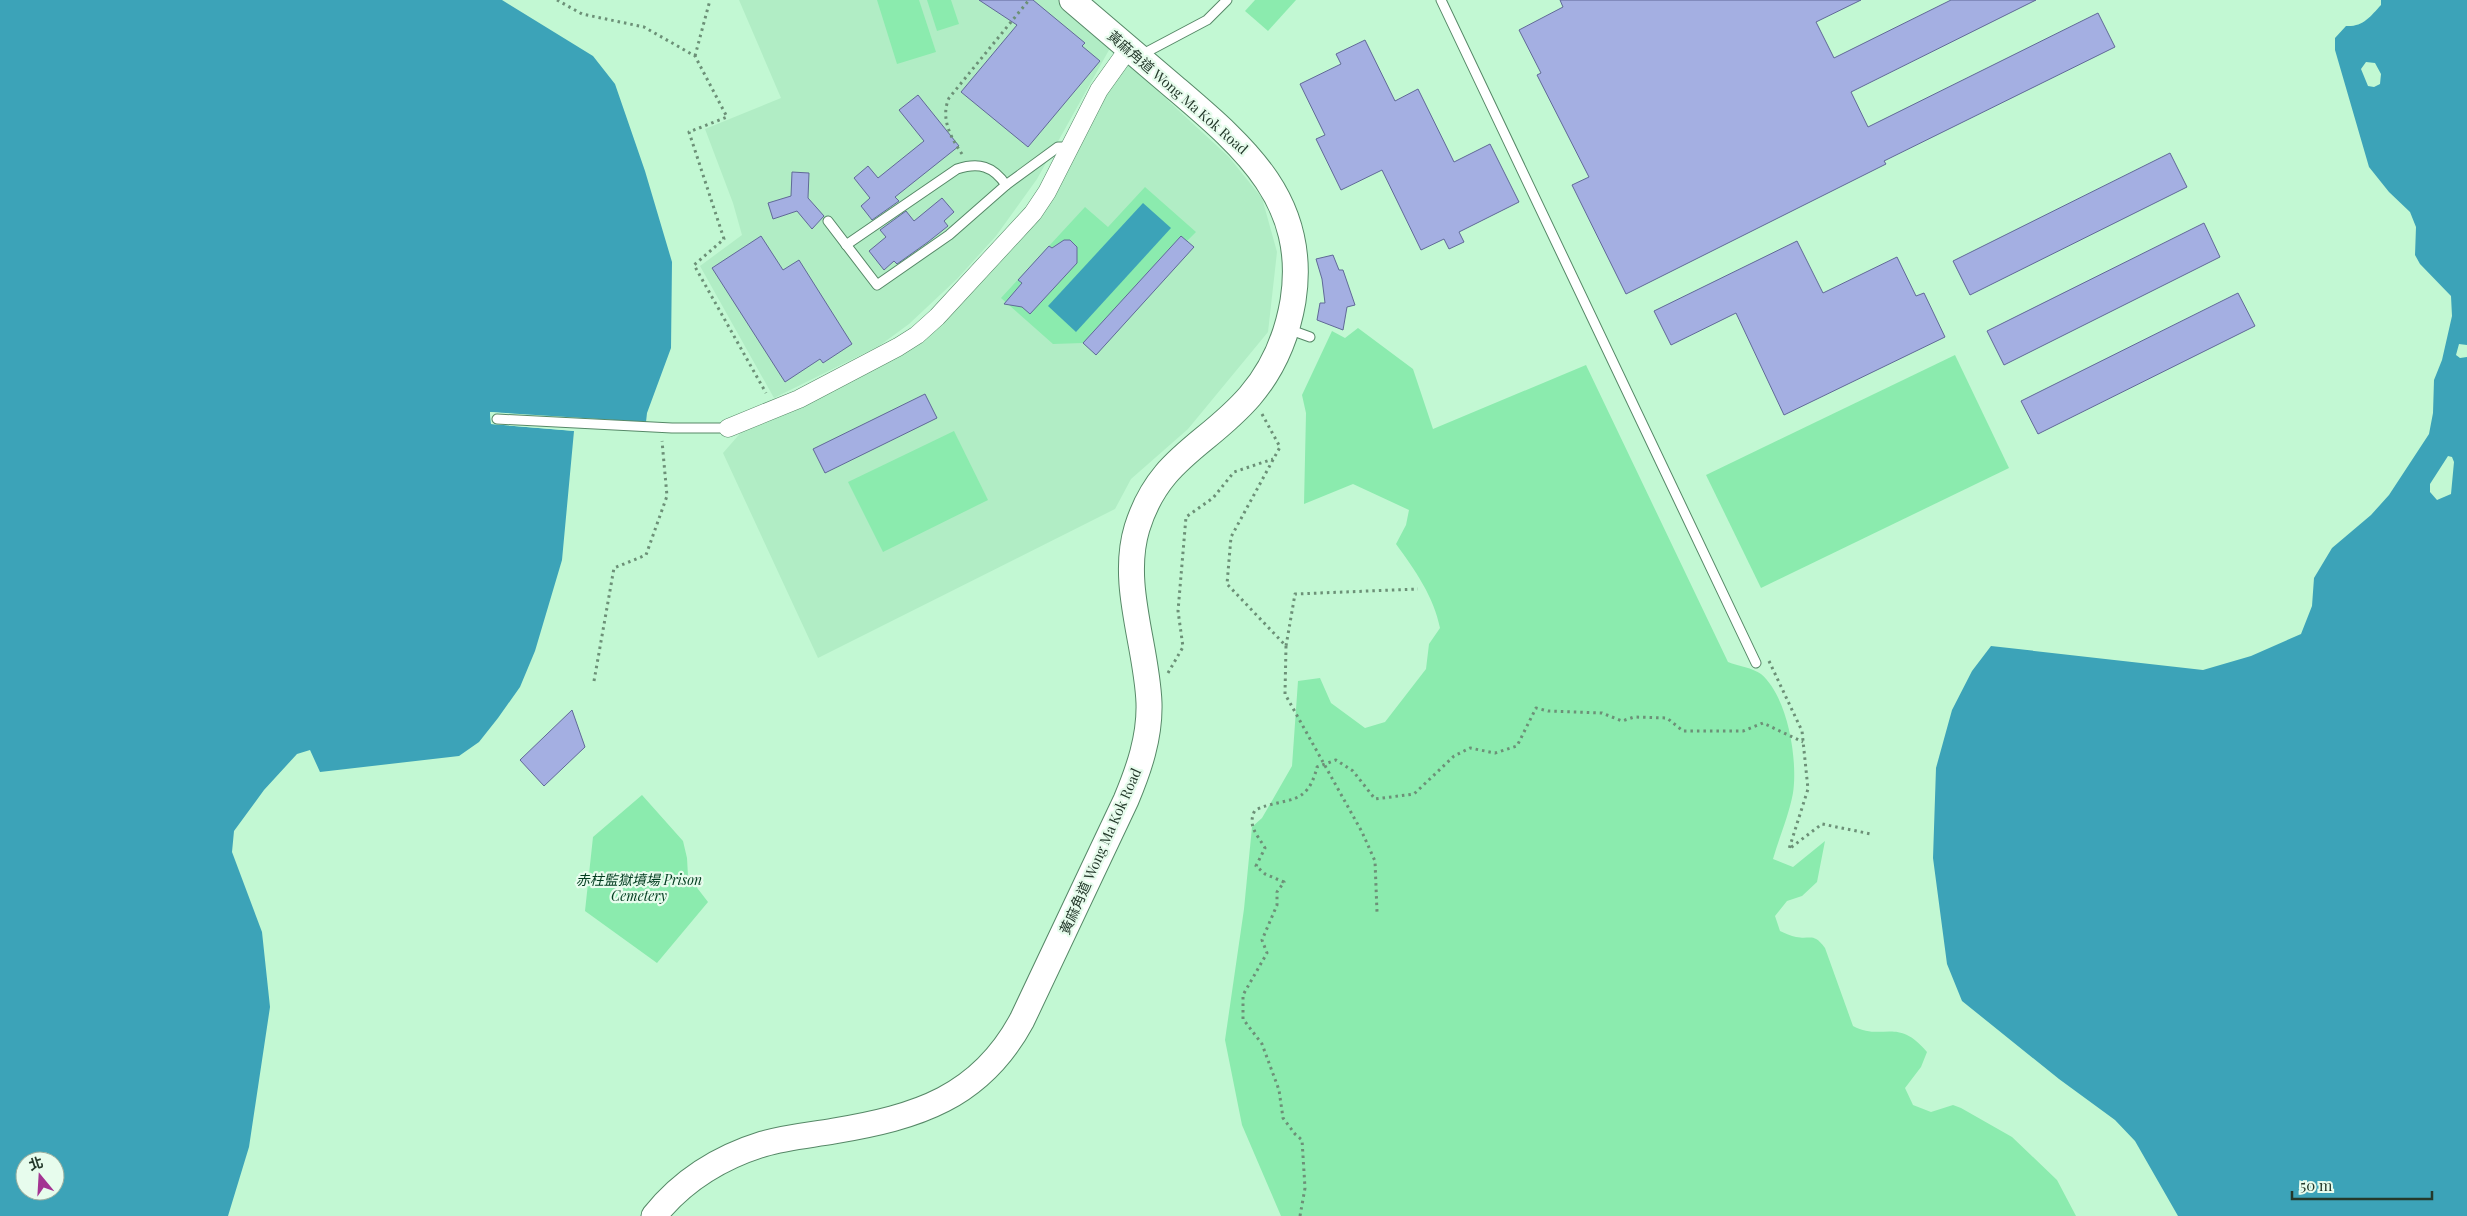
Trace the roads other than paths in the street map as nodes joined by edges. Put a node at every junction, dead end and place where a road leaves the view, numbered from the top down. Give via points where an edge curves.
1 (1072, 0) edge
2 (1227, 0) edge
3 (1441, 0) edge
4 (1134, 52) junction
5 (1070, 147) junction
6 (1006, 185) junction
7 (828, 221) dead end
8 (846, 245) junction
9 (497, 419) dead end
10 (728, 428) joint
11 (1756, 663) road end
12 (654, 1216) edge

1 - 4 street, 黃麻角道 Wong Ma Kok Road
2 - 4 lane via 1207,20
3 - 11 lane
4 - 5 street via 1099,90
4 - 12 street, 黃麻角道 Wong Ma Kok Road via 1236,140 1272,186 1288,224 1295,263 1294,295 1299,333 1228,420 1186,452 1165,473 1148,500 1139,523 1133,547 1133,582 1149,705 1144,749 1126,800 1022,1020 1005,1048 987,1068 955,1094 917,1111 850,1128 776,1141 735,1155 685,1185
5 - 6 lane via 1058,147
5 - 10 street via 1047,192 1027,221 921,332 799,399
6 - 8 lane via 998,173 983,166 957,169
6 - 8 lane via 949,235 877,285
7 - 8 lane
9 - 10 lane via 661,428

